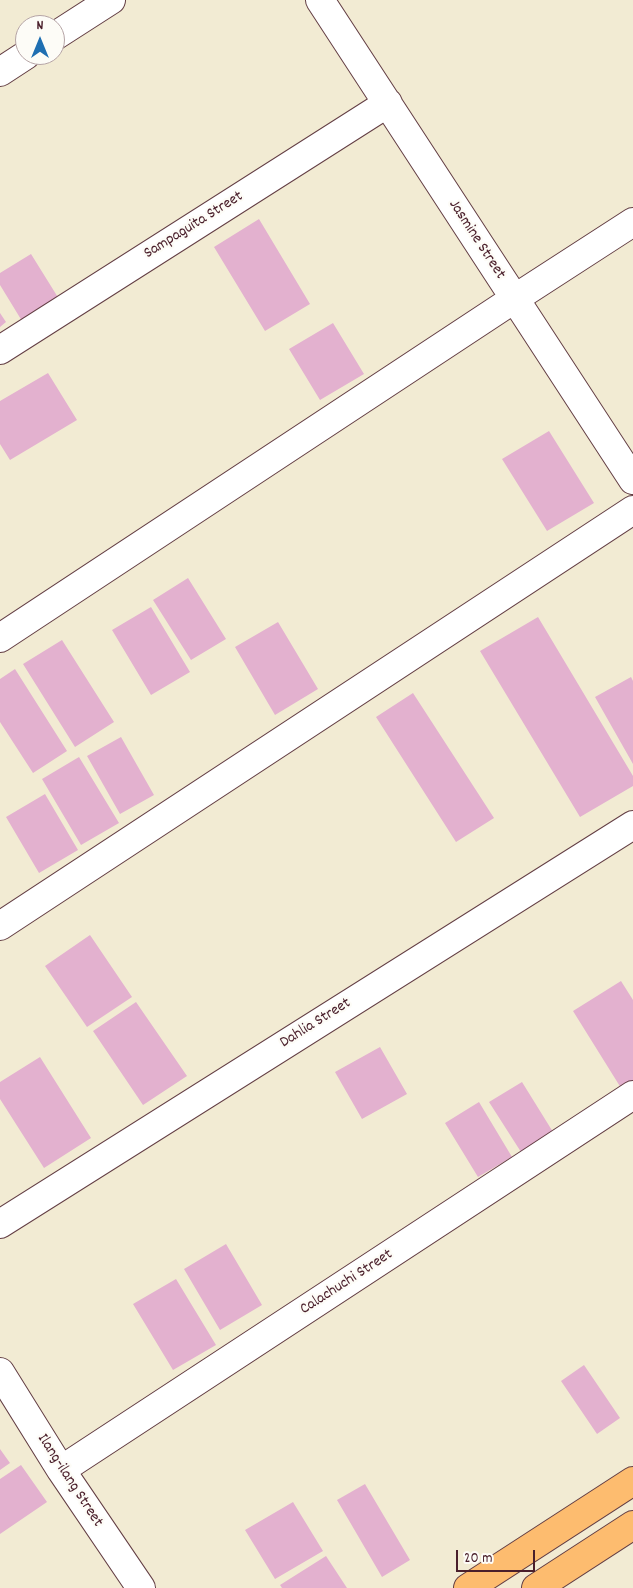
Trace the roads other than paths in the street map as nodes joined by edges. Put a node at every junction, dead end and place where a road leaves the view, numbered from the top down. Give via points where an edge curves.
1 (111, 0) edge
2 (320, 0) edge
3 (65, 30) edge
4 (15, 62) edge
5 (0, 72) edge
6 (388, 103) junction
7 (633, 222) edge
8 (514, 299) junction
9 (0, 350) edge
10 (633, 480) edge
11 (633, 510) edge
12 (0, 638) edge
13 (633, 825) edge
14 (0, 926) edge
15 (633, 1095) edge
16 (0, 1224) edge
17 (0, 1372) edge
18 (61, 1470) junction
19 (633, 1481) edge
20 (633, 1525) edge
21 (141, 1588) edge
22 (468, 1588) edge
23 (536, 1588) edge

1 - 3 street
2 - 6 street, Jasmine Street
4 - 5 street
6 - 8 street, Jasmine Street
6 - 9 street, Sampaguita Street
7 - 8 street
8 - 10 street, Jasmine Street
8 - 12 street
11 - 14 street
13 - 16 street, Dahlia Street
15 - 18 street, Calachuchi Street
17 - 18 street, Ilang-ilang Street
18 - 21 street, Ilang-ilang Street
19 - 22 highway
20 - 23 highway

